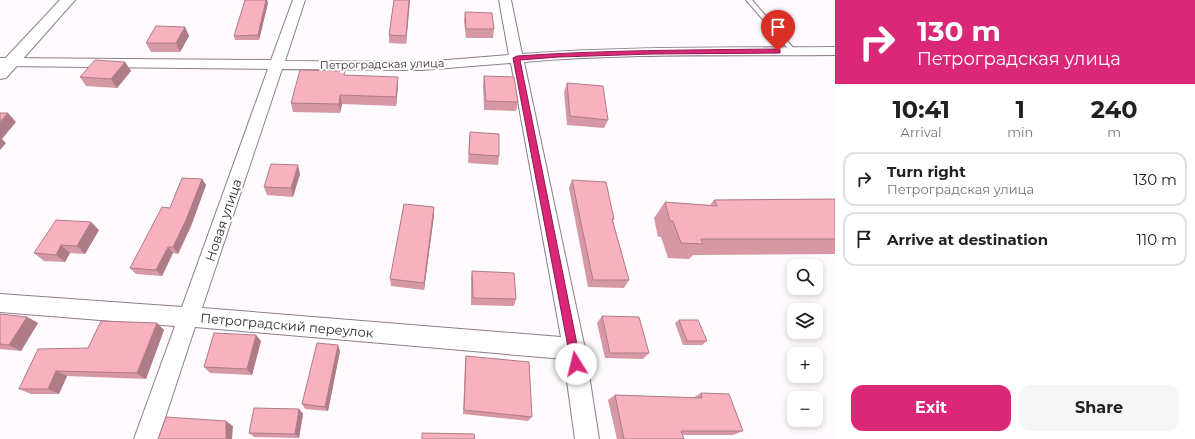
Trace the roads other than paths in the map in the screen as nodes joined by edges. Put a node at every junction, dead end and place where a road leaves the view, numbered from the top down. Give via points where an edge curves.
1 (68, 0) edge
2 (298, 0) edge
3 (505, 0) edge
4 (749, 0) edge
5 (793, 51) junction
6 (835, 51) edge
7 (517, 58) junction
8 (6, 62) edge
9 (277, 65) junction
10 (0, 74) edge
11 (0, 303) edge
12 (189, 317) junction
13 (574, 348) junction
14 (146, 439) edge
15 (587, 439) edge

1 - 8 street
2 - 9 street, Новая улица
3 - 7 street
4 - 5 lane
5 - 6 street, Петроградская улица
5 - 7 street, Петроградская улица via 652,52
7 - 9 street, Петроградская улица via 422,66
7 - 13 street
8 - 9 street, Петроградская улица
8 - 10 street
9 - 12 street, Новая улица
11 - 12 street, Петроградский переулок
12 - 13 street, Петроградский переулок
12 - 14 street, Новая улица
13 - 15 street

